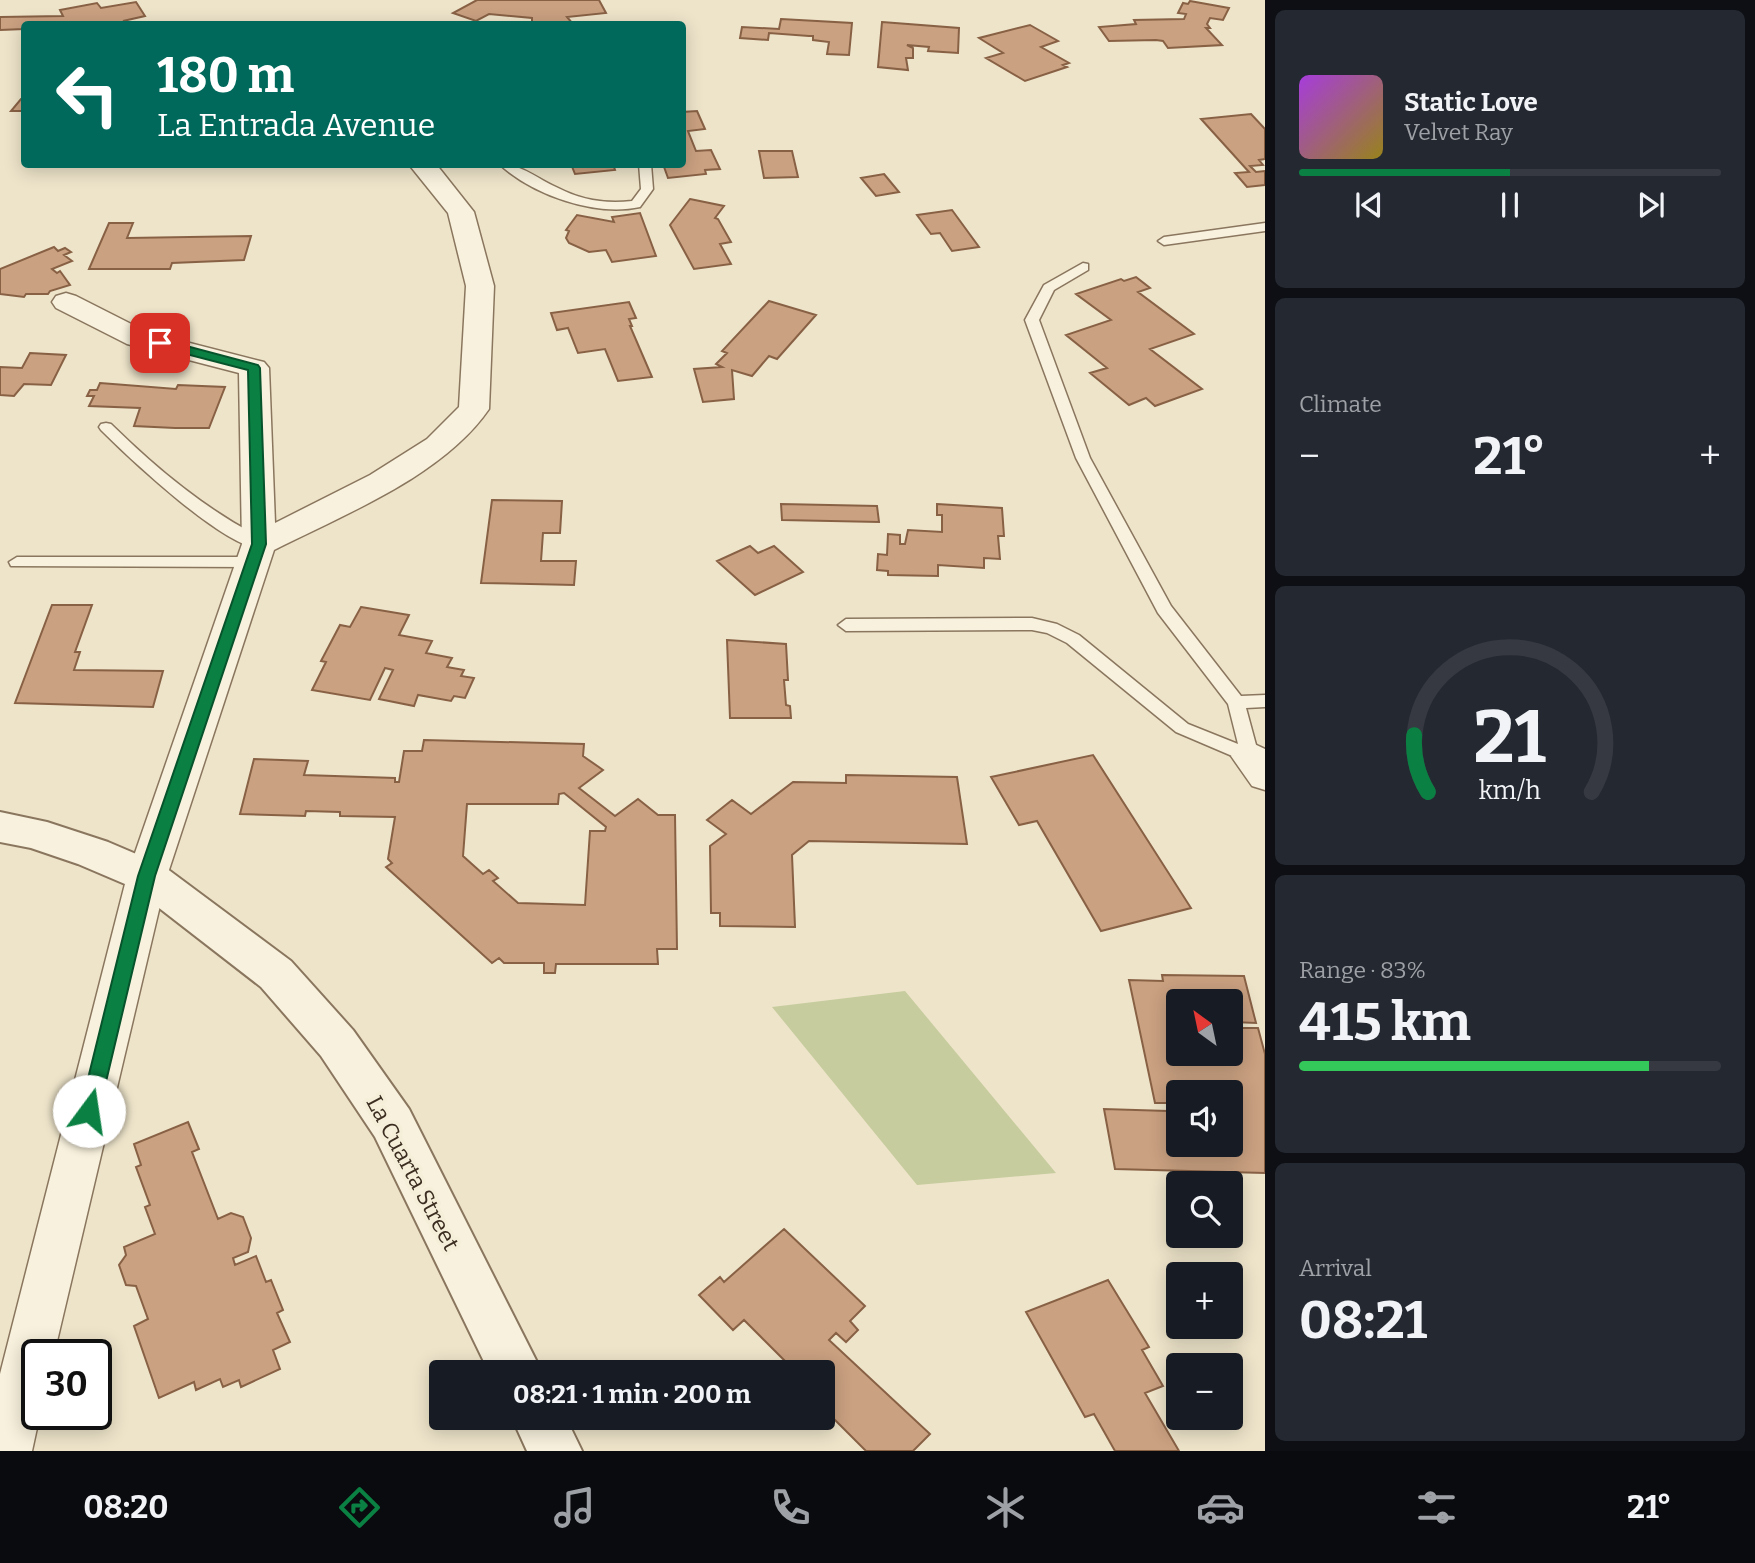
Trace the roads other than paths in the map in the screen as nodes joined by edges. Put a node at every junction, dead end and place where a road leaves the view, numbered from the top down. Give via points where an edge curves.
1 (428, 168) edge
2 (512, 168) edge
3 (645, 168) edge
4 (1265, 228) edge
5 (1164, 241) dead end
6 (1083, 267) dead end
7 (66, 302) dead end
8 (106, 427) dead end
9 (256, 553) junction
10 (17, 562) dead end
11 (846, 625) dead end
12 (1265, 701) edge
13 (1236, 702) junction
14 (1257, 766) edge
15 (0, 827) edge
16 (147, 876) junction
17 (510, 1360) edge
18 (544, 1430) edge
19 (6, 1451) edge
20 (555, 1451) edge

1 - 9 street via 461,212 480,286 474,409 438,446
2 - 3 lane via 577,203 616,208 636,204 647,189
4 - 5 lane
6 - 13 lane via 1049,288 1032,320 1083,458 1164,609
7 - 9 street via 137,338 254,368
8 - 9 lane via 174,493
9 - 10 lane
9 - 16 street
11 - 14 lane via 969,623 1051,628 1073,639 1182,728
12 - 13 lane
13 - 14 lane
15 - 16 street, La Cuarta Street via 33,833
16 - 17 street, La Cuarta Street via 276,974 337,1042 392,1123
16 - 19 street
18 - 20 street

